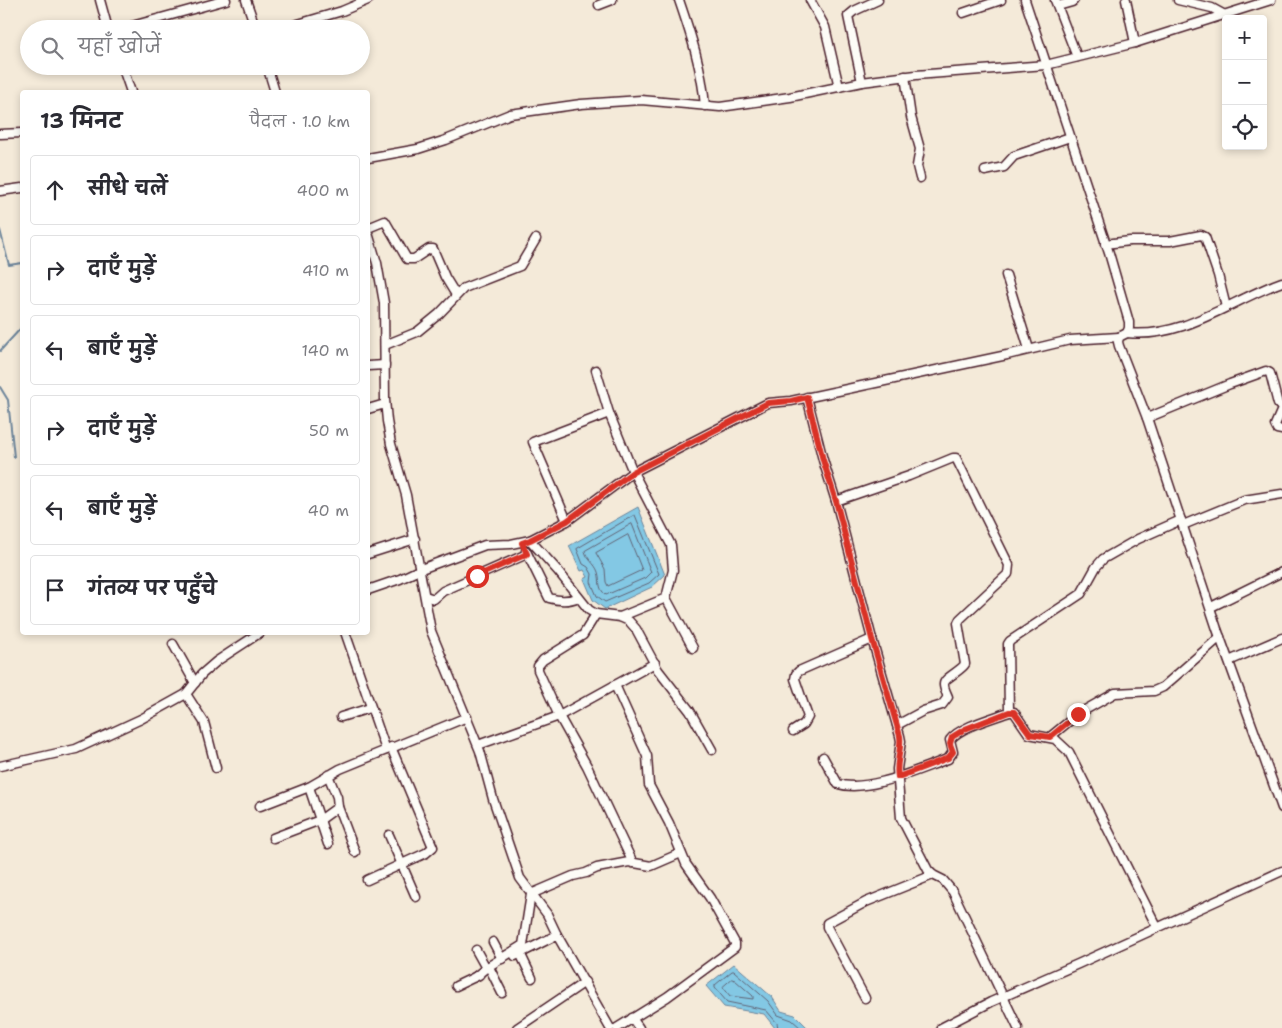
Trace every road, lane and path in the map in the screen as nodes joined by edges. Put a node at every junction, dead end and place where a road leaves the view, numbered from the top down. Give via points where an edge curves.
1 (100, 0) edge
2 (226, 0) edge
3 (246, 0) edge
4 (368, 0) edge
5 (612, 0) edge
6 (679, 0) edge
7 (810, 0) edge
8 (878, 0) edge
9 (1002, 0) edge
10 (1024, 0) edge
11 (1074, 0) edge
12 (1126, 0) edge
13 (1178, 0) edge
14 (1271, 0) edge
15 (1057, 3) edge
16 (599, 5) dead end
17 (963, 13) dead end
18 (1224, 14) junction
19 (106, 20) edge
20 (154, 20) edge
21 (253, 20) edge
22 (312, 20) edge
23 (1135, 42) junction
24 (1077, 57) junction
25 (1046, 65) junction
26 (125, 75) edge
27 (270, 75) edge
28 (905, 76) junction
29 (862, 82) junction
30 (839, 87) junction
31 (130, 90) edge
32 (274, 90) edge
33 (705, 106) junction
34 (0, 134) edge
35 (20, 134) edge
36 (1070, 137) junction
37 (370, 158) edge
38 (985, 171) dead end
39 (920, 178) dead end
40 (20, 188) edge
41 (0, 191) edge
42 (370, 227) edge
43 (536, 239) dead end
44 (1105, 244) junction
45 (371, 255) edge
46 (1006, 275) dead end
47 (1282, 282) edge
48 (456, 295) junction
49 (1226, 307) junction
50 (1123, 335) junction
51 (385, 346) junction
52 (1029, 349) junction
53 (385, 365) junction
54 (370, 366) edge
55 (596, 370) dead end
56 (807, 397) junction
57 (385, 404) junction
58 (370, 408) edge
59 (1282, 409) edge
60 (609, 413) junction
61 (1146, 418) junction
62 (1282, 430) edge
63 (633, 472) junction
64 (1282, 494) edge
65 (836, 501) junction
66 (567, 521) junction
67 (1182, 523) junction
68 (415, 539) junction
69 (526, 541) junction
70 (370, 553) edge
71 (527, 554) junction
72 (421, 568) junction
73 (1282, 572) edge
74 (370, 589) edge
75 (425, 596) junction
76 (578, 597) junction
77 (666, 598) junction
78 (1211, 607) junction
79 (596, 614) junction
80 (620, 617) junction
81 (345, 635) edge
82 (248, 636) edge
83 (1220, 637) junction
84 (1282, 638) edge
85 (872, 639) junction
86 (173, 644) dead end
87 (693, 648) dead end
88 (1229, 661) junction
89 (655, 663) junction
90 (195, 683) junction
91 (615, 685) junction
92 (186, 694) junction
93 (370, 708) junction
94 (1009, 712) junction
95 (559, 716) junction
96 (341, 717) dead end
97 (467, 717) junction
98 (897, 725) junction
99 (793, 731) dead end
100 (1050, 737) junction
101 (478, 745) junction
102 (389, 749) junction
103 (712, 750) dead end
104 (824, 757) dead end
105 (0, 766) edge
106 (216, 768) dead end
107 (328, 775) junction
108 (898, 777) junction
109 (309, 787) junction
110 (260, 806) dead end
111 (338, 807) junction
112 (1282, 808) edge
113 (320, 820) junction
114 (389, 835) dead end
115 (273, 838) dead end
116 (328, 844) dead end
117 (356, 852) dead end
118 (680, 852) junction
119 (633, 862) junction
120 (401, 865) junction
121 (1282, 871) edge
122 (933, 875) junction
123 (367, 880) dead end
124 (531, 894) junction
125 (416, 897) dead end
126 (1157, 928) junction
127 (557, 935) junction
128 (493, 942) dead end
129 (476, 950) dead end
130 (520, 954) junction
131 (502, 959) junction
132 (488, 969) junction
133 (532, 978) dead end
134 (585, 982) junction
135 (456, 986) dead end
136 (502, 993) dead end
137 (1003, 996) junction
138 (865, 998) dead end
139 (632, 1018) junction
140 (517, 1028) edge
141 (610, 1028) edge
142 (617, 1028) edge
143 (639, 1028) edge
144 (941, 1028) edge
145 (1018, 1028) edge

1 - 19 street
2 - 20 street
3 - 21 street
4 - 22 street
5 - 16 street
6 - 33 street via 698,58
7 - 30 street via 825,27
8 - 29 street via 848,16
9 - 17 street
10 - 25 street
11 - 15 street
12 - 23 street
13 - 18 street
14 - 18 street
15 - 24 street
18 - 23 street
23 - 24 street
24 - 25 street
25 - 28 street
25 - 36 street
26 - 31 street
27 - 32 street
28 - 29 street
28 - 39 street via 920,149 917,166
29 - 30 street
30 - 33 street via 720,107
33 - 37 street via 641,100 510,114 418,149
34 - 35 street
36 - 38 street via 1014,156 1004,167
36 - 44 street
40 - 41 street
42 - 48 street via 385,221 407,259 433,249
43 - 48 street via 520,266 464,288
44 - 49 street via 1170,241 1201,235 1205,238 1218,275
44 - 50 street via 1129,322 1129,328
45 - 51 street via 384,303
46 - 52 street
47 - 49 street
48 - 51 street via 417,332
49 - 50 street via 1190,324 1144,335
50 - 52 street via 1084,338
50 - 61 street via 1119,346
51 - 53 street
52 - 56 street
53 - 54 street
53 - 57 street
55 - 60 street
56 - 63 street via 768,403
56 - 65 street
57 - 58 street
57 - 68 street via 391,444
59 - 61 street via 1270,374 1266,371
59 - 62 street via 1275,425
60 - 63 street
60 - 66 street via 533,442
61 - 67 street
63 - 66 street
63 - 77 street via 672,545 673,570
64 - 67 street via 1244,500
65 - 85 street
65 - 98 street via 956,458 1009,565 1008,574 958,623 965,664 945,680 946,702
66 - 69 street
67 - 78 street
67 - 94 street via 1138,539 1103,559 1081,594 1010,641
68 - 70 street
68 - 72 street
69 - 71 street
69 - 72 street via 485,545
69 - 76 street
71 - 75 street via 443,591 434,599
71 - 76 street via 549,598 571,601
72 - 74 street
72 - 75 street
73 - 78 street
75 - 97 street via 431,631
76 - 79 street
77 - 80 street
77 - 87 street
78 - 83 street
79 - 80 street
79 - 95 street via 583,635 538,666
80 - 89 street via 636,629
81 - 93 street
82 - 90 street
83 - 88 street
83 - 100 street via 1163,687 1154,691 1115,694 1078,714
84 - 88 street
85 - 98 street
85 - 99 street via 796,674 808,717
86 - 90 street
88 - 112 street
89 - 91 street
89 - 103 street via 690,711
90 - 92 street
91 - 95 street
91 - 118 street via 647,756 649,785
92 - 105 street via 141,720 76,749
92 - 106 street via 204,722
93 - 96 street
93 - 102 street
94 - 100 street via 1018,715 1030,734
94 - 108 street via 952,737 953,752 948,758
95 - 101 street
95 - 119 street
97 - 101 street
97 - 102 street
98 - 108 street via 901,741
100 - 126 street via 1069,752
101 - 124 street via 506,840 520,878
102 - 107 street
102 - 120 street via 433,847
104 - 108 street via 835,781 842,786 865,785
107 - 109 street
107 - 111 street
108 - 122 street via 901,818
109 - 110 street
109 - 113 street
111 - 113 street
111 - 117 street
113 - 115 street
113 - 116 street
114 - 120 street
118 - 119 street via 651,866
118 - 139 street via 710,898 735,947 667,997
119 - 124 street via 597,868
120 - 123 street
120 - 125 street
121 - 126 street
122 - 137 street via 943,880 953,892
122 - 138 street via 827,922
124 - 127 street via 547,914
124 - 131 street via 523,945
126 - 137 street
127 - 130 street
127 - 134 street
128 - 131 street
129 - 132 street
130 - 132 street
130 - 133 street
131 - 132 street
132 - 135 street
132 - 136 street
134 - 140 street
134 - 141 street
137 - 144 street
137 - 145 street
139 - 142 street
139 - 143 street

